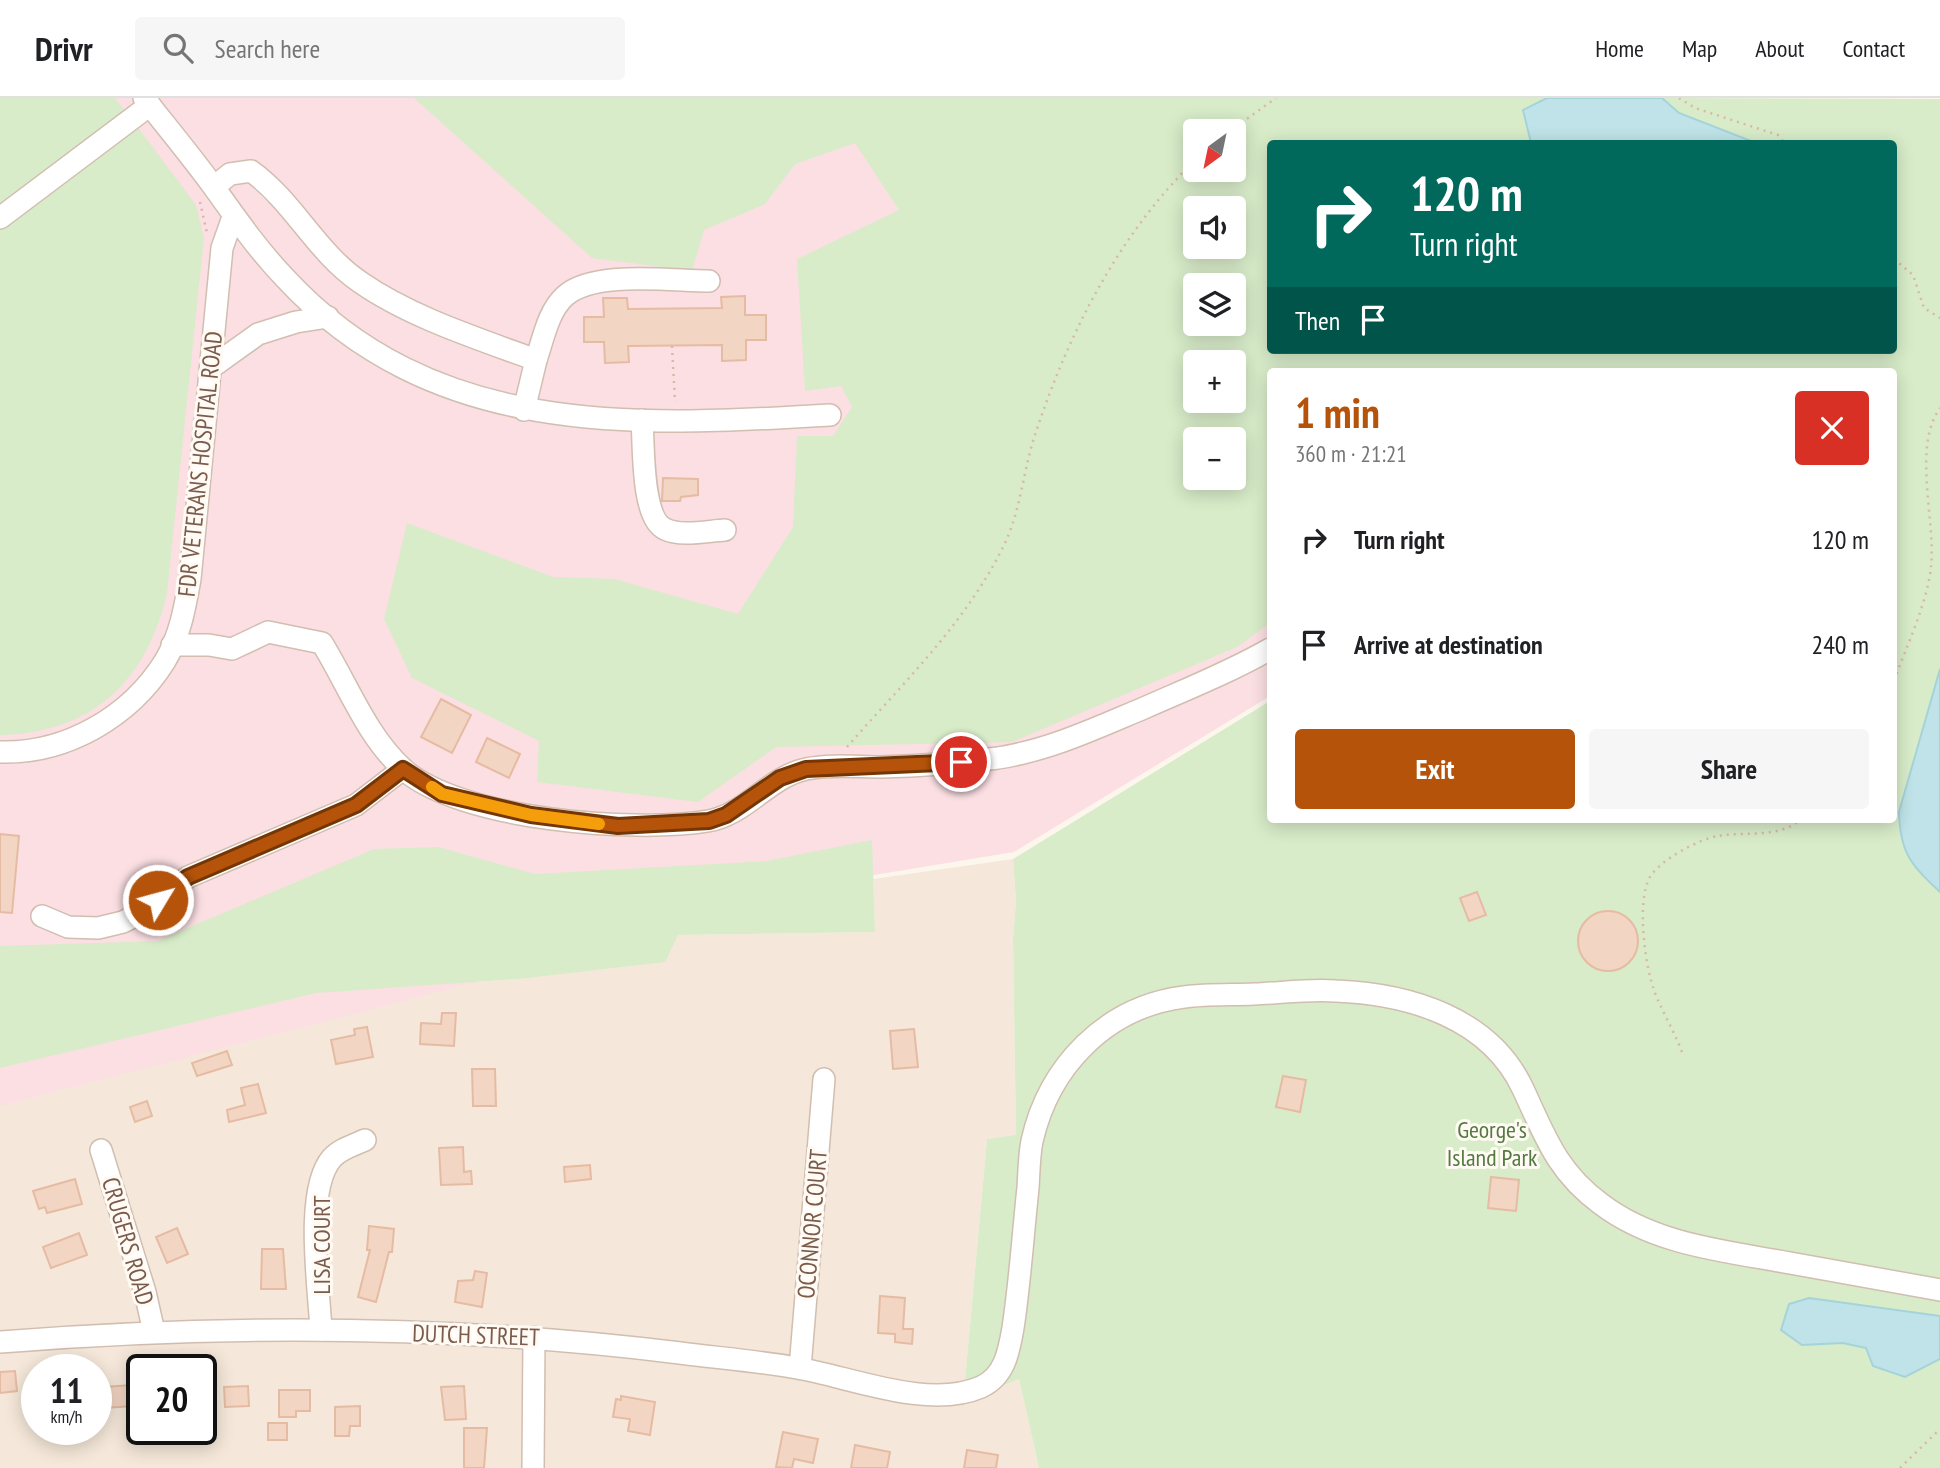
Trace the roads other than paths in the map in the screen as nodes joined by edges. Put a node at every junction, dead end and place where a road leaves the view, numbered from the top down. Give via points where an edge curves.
1 (147, 102) edge
2 (207, 194) junction
3 (223, 216) junction
4 (0, 218) edge
5 (709, 281) dead end
6 (328, 317) junction
7 (536, 360) junction
8 (212, 367) junction
9 (524, 410) junction
10 (830, 415) dead end
11 (642, 420) junction
12 (725, 530) dead end
13 (172, 645) junction
14 (1267, 651) edge
15 (0, 752) edge
16 (403, 769) junction
17 (42, 916) dead end
18 (824, 1079) dead end
19 (365, 1140) dead end
20 (102, 1150) dead end
21 (1940, 1290) edge
22 (321, 1330) junction
23 (154, 1332) junction
24 (534, 1337) junction
25 (0, 1342) edge
26 (800, 1368) junction
27 (533, 1468) edge

1 - 2 street
1 - 4 street
2 - 3 street
2 - 7 street via 230,174 251,171 272,186 314,241 360,282 446,327
3 - 6 street
3 - 8 street, FDR VETERANS HOSPITAL ROAD
5 - 7 street via 585,284 564,296 548,322
6 - 8 street via 258,334
6 - 9 street via 398,364 454,391
7 - 9 street
8 - 13 street, FDR VETERANS HOSPITAL ROAD via 190,579 183,621
9 - 11 street
10 - 11 street
11 - 12 street via 653,519 664,529 680,532
13 - 15 street, FDR VETERANS HOSPITAL ROAD via 138,693 100,726 60,746 28,753
13 - 16 street via 232,649 268,632 322,643 360,716
14 - 16 street via 1058,745 940,765 806,769 780,778 726,815 709,821 618,826 531,815 442,794
16 - 17 street via 356,805 188,877 146,911 123,922 98,928 68,927
18 - 26 street, OCONNOR COURT
19 - 22 street, LISA COURT via 331,1159 316,1203
20 - 23 street, CRUGERS ROAD
21 - 26 street, DUTCH STREET via 1685,1244 1603,1206 1569,1177 1543,1137 1521,1083 1495,1048 1465,1023 1432,1007 1334,990 1180,998 1139,1009 1100,1031 1074,1053 1054,1082 1032,1141 1009,1353 999,1374 982,1387 948,1395 851,1381
22 - 23 street, DUTCH STREET
22 - 24 street, DUTCH STREET
23 - 25 street, DUTCH STREET
24 - 26 street, DUTCH STREET
24 - 27 street

